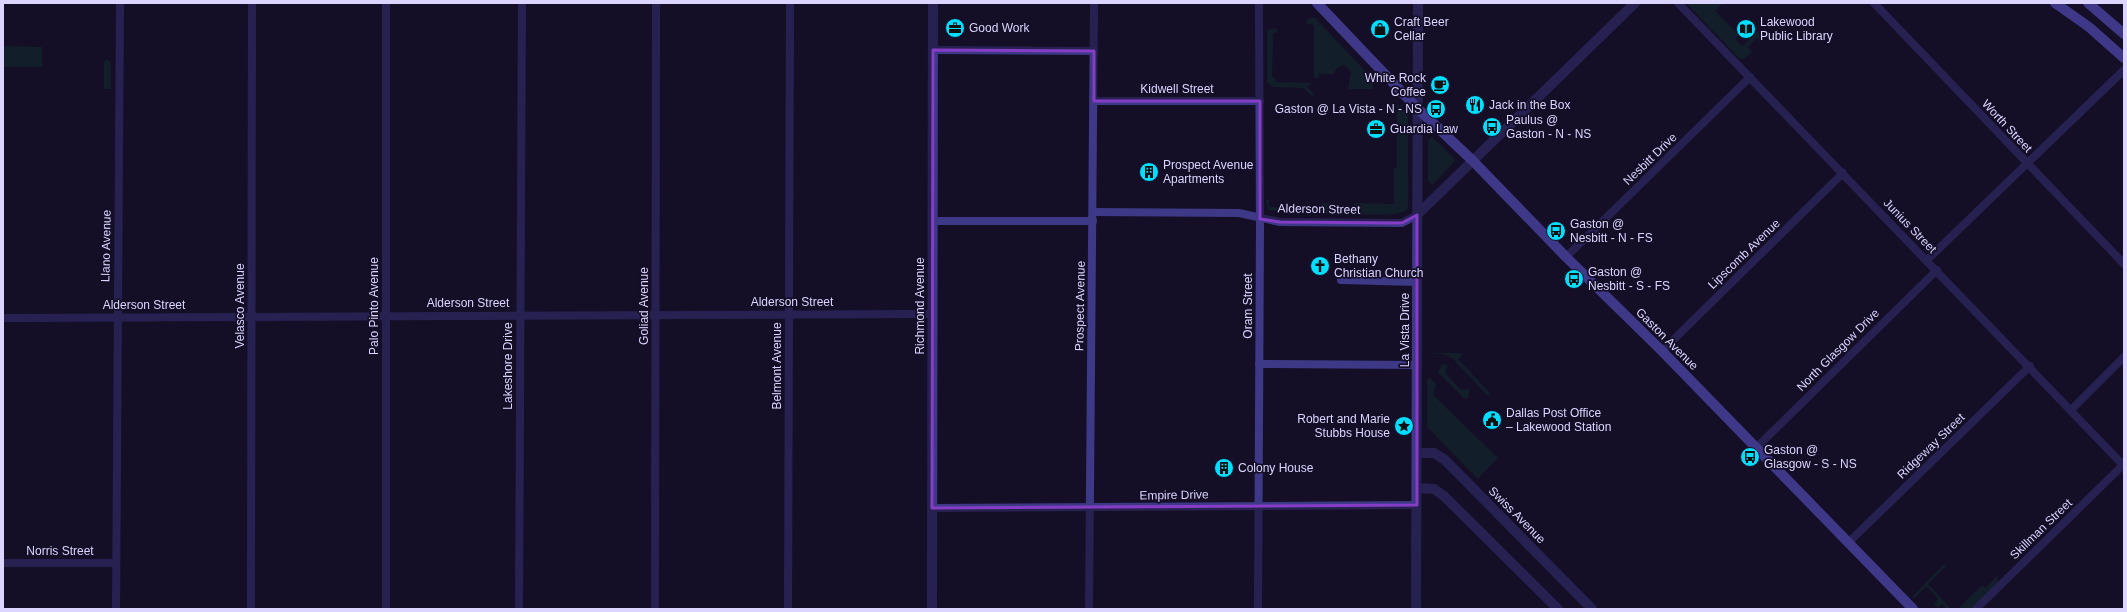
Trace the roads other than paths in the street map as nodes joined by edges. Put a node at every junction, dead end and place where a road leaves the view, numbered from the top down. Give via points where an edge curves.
1 (120, 3) edge
2 (252, 3) edge
3 (386, 3) edge
4 (522, 3) edge
5 (656, 3) edge
6 (790, 3) edge
7 (933, 3) edge
8 (1094, 3) edge
9 (1259, 3) edge
10 (1317, 3) edge
11 (1418, 3) edge
12 (1635, 3) edge
13 (1678, 3) edge
14 (1874, 3) edge
15 (2055, 3) edge
16 (2088, 3) edge
17 (2124, 34) edge
18 (933, 50) junction
19 (1094, 51) junction
20 (2124, 58) edge
21 (2124, 70) edge
22 (1750, 77) junction
23 (1260, 100) junction
24 (1094, 101) junction
25 (1418, 109) junction
26 (1473, 161) junction
27 (2027, 164) junction
28 (1843, 173) junction
29 (1093, 212) junction
30 (1417, 216) junction
31 (1260, 218) junction
32 (933, 221) junction
33 (1093, 221) junction
34 (1566, 257) junction
35 (1927, 260) junction
36 (2124, 264) edge
37 (1937, 270) junction
38 (1341, 280) dead end
39 (1418, 282) junction
40 (933, 314) junction
41 (656, 315) junction
42 (789, 315) junction
43 (386, 316) junction
44 (520, 316) junction
45 (3, 318) edge
46 (117, 318) junction
47 (252, 318) junction
48 (1662, 351) junction
49 (2124, 358) edge
50 (1259, 364) junction
51 (1418, 365) junction
52 (2030, 366) junction
53 (2071, 410) junction
54 (1756, 448) junction
55 (1417, 453) junction
56 (2124, 466) edge
57 (1417, 488) junction
58 (1258, 506) junction
59 (1417, 506) junction
60 (932, 508) junction
61 (1090, 508) junction
62 (1848, 543) junction
63 (3, 563) edge
64 (116, 564) junction
65 (116, 609) edge
66 (251, 609) edge
67 (386, 609) edge
68 (519, 609) edge
69 (655, 609) edge
70 (788, 609) edge
71 (932, 609) edge
72 (1090, 609) edge
73 (1258, 609) edge
74 (1416, 609) edge
75 (1558, 609) edge
76 (1592, 609) edge
77 (1913, 609) edge
78 (1976, 609) edge

1 - 46 street, Llano Avenue
2 - 47 street, Velasco Avenue
3 - 43 street, Palo Pinto Avenue
4 - 44 street, Lakeshore Drive
5 - 41 street, Goliad Avenue
6 - 42 street, Belmont Avenue
7 - 18 street, Richmond Avenue
8 - 19 street, Prospect Avenue
9 - 23 street, Oram Street
10 - 25 main road, Gaston Avenue
11 - 25 street, La Vista Drive
12 - 26 street, Alderson Street
13 - 22 street, Junius Street
14 - 27 street, Worth Street
15 - 20 main road via 2090,27
16 - 17 main road
18 - 19 street
18 - 32 street, Richmond Avenue
19 - 24 street, Prospect Avenue
21 - 27 street
22 - 28 street, Junius Street
22 - 34 street, Nesbitt Drive
23 - 24 street, Kidwell Street
23 - 31 street, Oram Street
24 - 29 street, Prospect Avenue
25 - 26 main road, Gaston Avenue
25 - 30 street, La Vista Drive
26 - 30 street, Alderson Street
26 - 34 main road, Gaston Avenue
27 - 35 street
27 - 36 street, Worth Street
28 - 35 street, Junius Street
28 - 48 street, Lipscomb Avenue
29 - 31 street, Alderson Street via 1239,214
29 - 33 street, Prospect Avenue
30 - 31 street, Alderson Street via 1402,223 1280,222
30 - 39 street, La Vista Drive
31 - 50 street, Oram Street
32 - 33 street
32 - 40 street, Richmond Avenue
33 - 61 street, Prospect Avenue
34 - 48 main road, Gaston Avenue
35 - 37 street, Junius Street
37 - 52 street, Junius Street
37 - 54 street, North Glasgow Drive
38 - 39 street
39 - 51 street, La Vista Drive
40 - 42 street, Alderson Street
40 - 60 street, Richmond Avenue
41 - 42 street, Alderson Street
41 - 44 street, Alderson Street
41 - 69 street, Goliad Avenue
42 - 70 street, Belmont Avenue
43 - 44 street, Alderson Street
43 - 47 street, Alderson Street
43 - 67 street, Palo Pinto Avenue
44 - 68 street, Lakeshore Drive
45 - 46 street, Alderson Street
46 - 47 street, Alderson Street
46 - 64 street, Llano Avenue
47 - 66 street, Velasco Avenue
48 - 54 main road, Gaston Avenue
49 - 53 street
50 - 51 street
50 - 58 street, Oram Street
51 - 55 street, La Vista Drive
52 - 53 street, Junius Street
52 - 62 street, Ridgeway Street
53 - 56 street, Junius Street
54 - 62 main road, Gaston Avenue
55 - 57 street, La Vista Drive
55 - 76 street, Swiss Avenue via 1434,453 1445,460
56 - 78 street, Skillman Street
57 - 59 street, La Vista Drive
57 - 75 street via 1434,489 1444,496
58 - 59 street, Empire Drive
58 - 61 street, Empire Drive
58 - 73 street, Oram Street
59 - 74 street, La Vista Drive
60 - 61 street, Empire Drive
60 - 71 street, Richmond Avenue
61 - 72 street, Prospect Avenue
62 - 77 main road, Gaston Avenue
63 - 64 street, Norris Street
64 - 65 street, Llano Avenue

